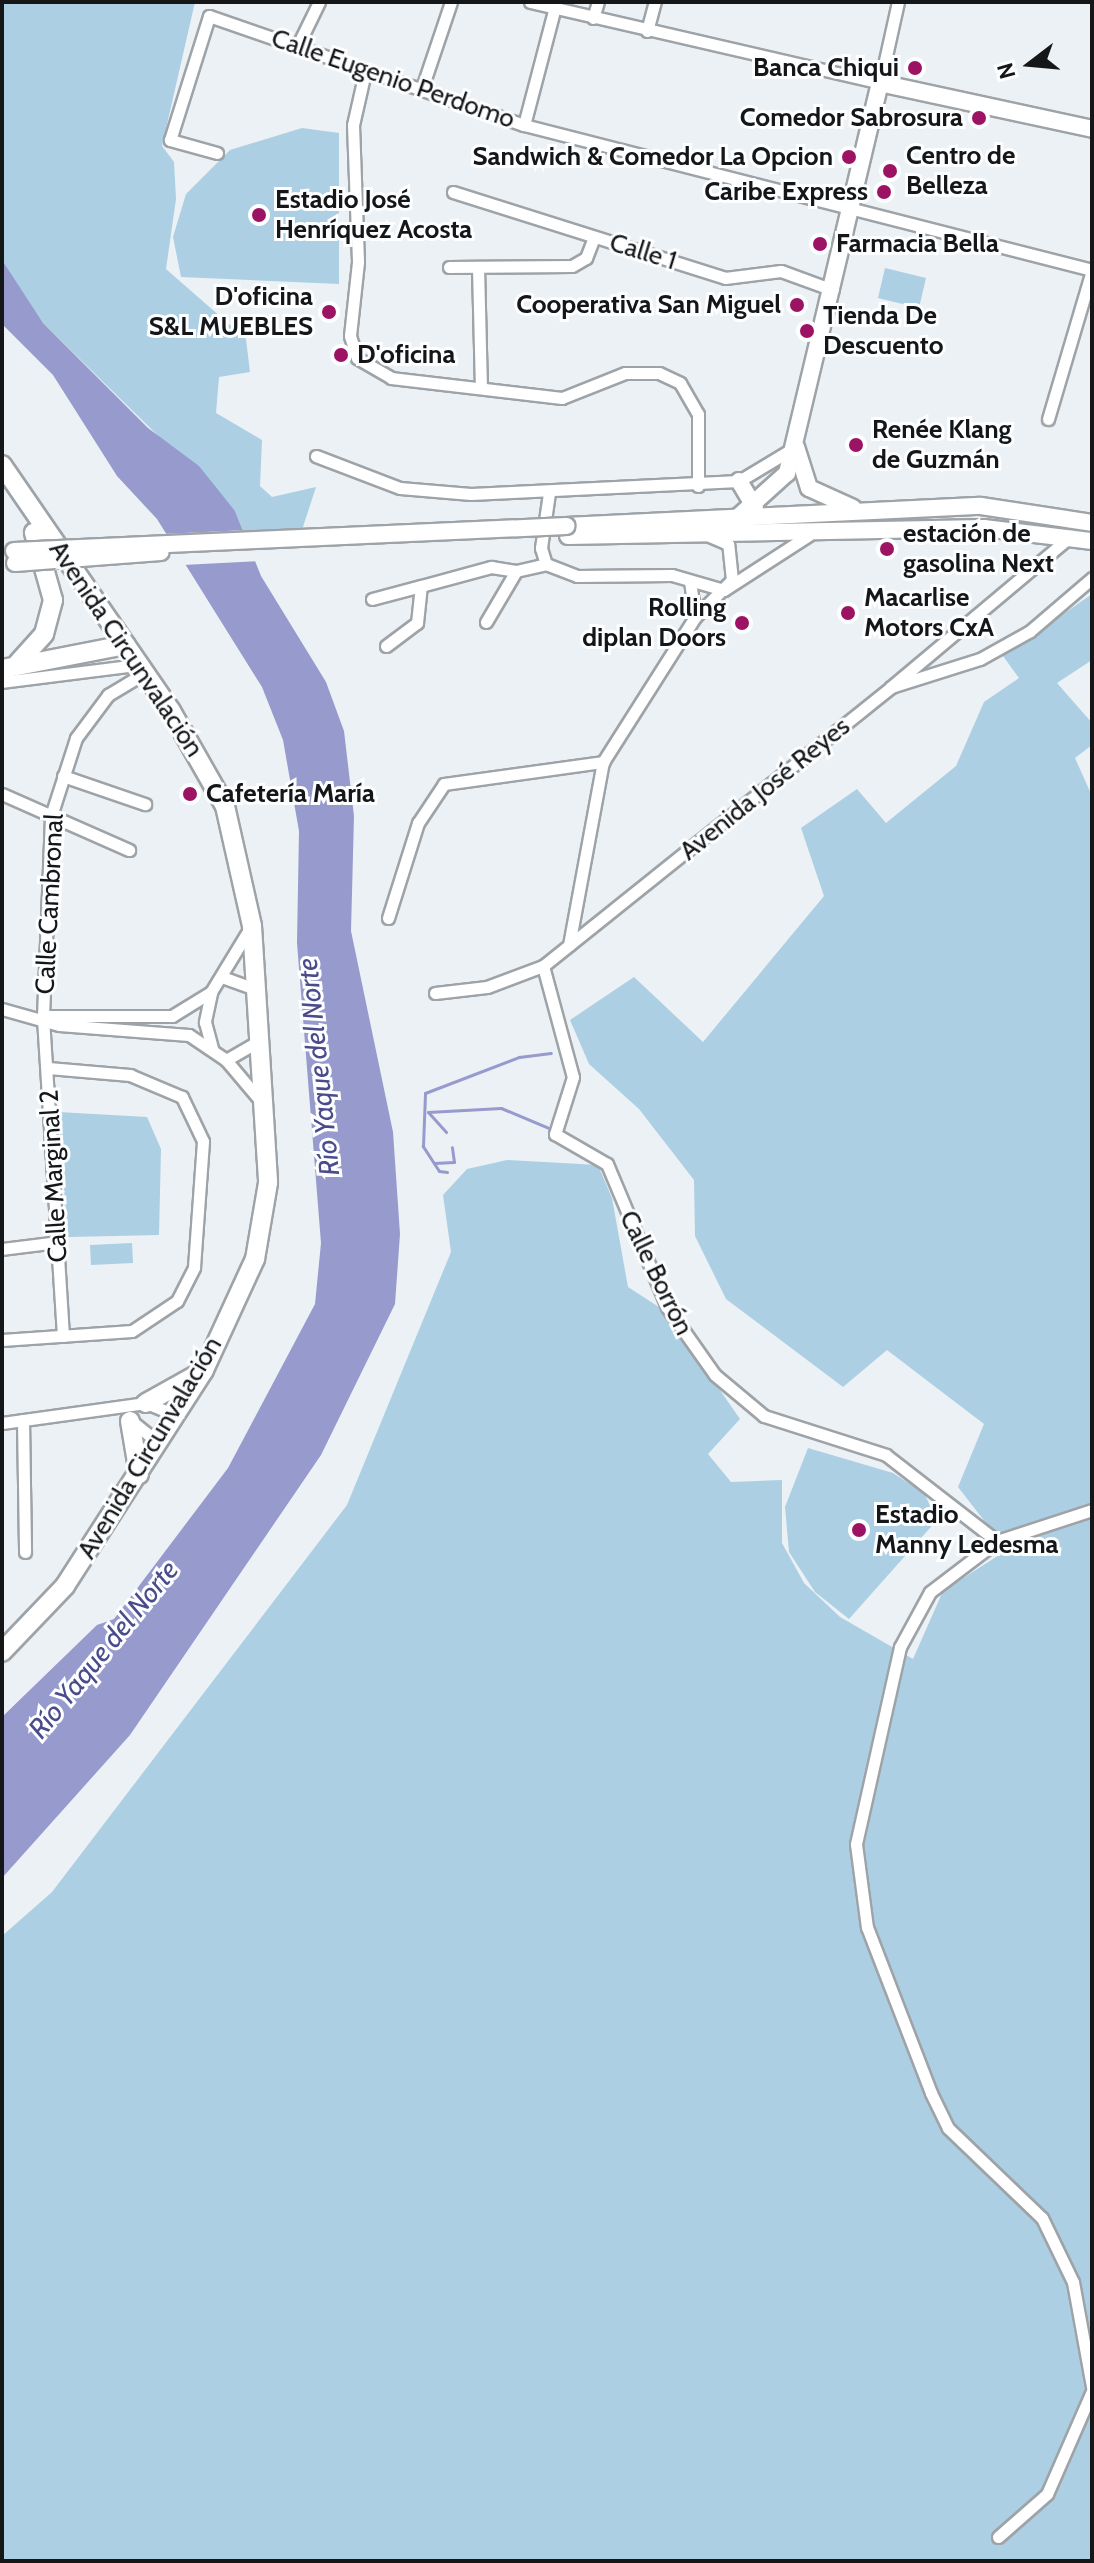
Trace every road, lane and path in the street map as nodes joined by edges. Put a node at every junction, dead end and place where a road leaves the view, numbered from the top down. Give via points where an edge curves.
1 (319, 2) edge
2 (451, 2) edge
3 (530, 2) edge
4 (598, 2) edge
5 (655, 2) edge
6 (898, 2) edge
7 (555, 6) edge
8 (593, 18) junction
9 (647, 31) junction
10 (298, 45) junction
11 (365, 72) junction
12 (880, 83) junction
13 (421, 91) junction
14 (524, 125) junction
15 (1092, 129) edge
16 (217, 153) dead end
17 (453, 192) dead end
18 (849, 211) junction
19 (594, 237) junction
20 (449, 267) dead end
21 (478, 267) junction
22 (1092, 270) edge
23 (833, 290) junction
24 (481, 386) junction
25 (1048, 419) dead end
26 (795, 446) junction
27 (316, 456) dead end
28 (2, 465) edge
29 (739, 481) junction
30 (698, 486) junction
31 (3, 489) edge
32 (549, 493) junction
33 (755, 508) junction
34 (889, 512) junction
35 (737, 518) junction
36 (1089, 521) edge
37 (824, 529) junction
38 (567, 531) junction
39 (34, 533) junction
40 (705, 534) junction
41 (1071, 535) junction
42 (1092, 541) edge
43 (8, 557) edge
44 (546, 564) junction
45 (516, 571) junction
46 (1092, 578) edge
47 (690, 581) junction
48 (421, 586) junction
49 (724, 590) junction
50 (372, 599) dead end
51 (695, 617) junction
52 (486, 622) dead end
53 (120, 646) junction
54 (386, 646) dead end
55 (10, 666) edge
56 (132, 672) junction
57 (2, 682) edge
58 (891, 687) junction
59 (603, 762) junction
60 (63, 776) junction
61 (2, 794) edge
62 (145, 804) dead end
63 (51, 816) junction
64 (232, 842) junction
65 (129, 850) dead end
66 (388, 918) dead end
67 (252, 926) junction
68 (569, 945) junction
69 (543, 966) junction
70 (222, 977) junction
71 (257, 990) junction
72 (211, 992) junction
73 (435, 993) dead end
74 (2, 1009) edge
75 (43, 1016) junction
76 (262, 1038) junction
77 (212, 1049) junction
78 (226, 1060) junction
79 (48, 1068) junction
80 (266, 1109) junction
81 (58, 1242) junction
82 (2, 1249) edge
83 (63, 1336) junction
84 (2, 1340) edge
85 (204, 1370) junction
86 (146, 1403) junction
87 (175, 1415) junction
88 (125, 1416) junction
89 (23, 1420) junction
90 (2, 1423) edge
91 (159, 1443) junction
92 (139, 1474) junction
93 (1092, 1510) edge
94 (997, 1541) junction
95 (25, 1552) dead end
96 (2, 1652) edge
97 (1092, 2389) edge
98 (998, 2537) dead end

1 - 10 street
2 - 13 street
3 - 7 street
4 - 8 street
5 - 9 street
6 - 12 street
7 - 8 street
7 - 14 street
8 - 9 street
9 - 12 street
10 - 11 street, Calle Eugenio Perdomo
10 - 16 street, Calle Eugenio Perdomo via 206,16 170,140
11 - 13 street, Calle Eugenio Perdomo
11 - 24 street via 353,125 352,347 378,374
12 - 15 main road
12 - 18 main road
13 - 14 street, Calle Eugenio Perdomo
14 - 18 street, Calle Eugenio Perdomo
17 - 19 street, Calle 1
18 - 22 street, Calle Eugenio Perdomo
18 - 23 main road
19 - 21 street via 586,258 572,266
19 - 23 street, Calle 1 via 725,278 750,280 781,271
20 - 21 street
21 - 24 street
22 - 25 street
23 - 26 main road
24 - 30 street via 562,398 640,370 670,378 690,396 698,414
26 - 29 street
26 - 33 main road via 782,485
26 - 34 main road via 809,488 821,499
27 - 32 street via 400,488
28 - 53 main road, Avenida Circunvalación
29 - 30 street
29 - 33 main road
30 - 32 street
31 - 39 main road, Avenida Circunvalación
32 - 44 street via 541,517
33 - 35 main road
34 - 35 main road
34 - 36 main road via 981,506
35 - 38 main road
37 - 40 main road
37 - 41 main road
37 - 49 street via 776,551
38 - 40 main road
38 - 43 main road, bridge
39 - 53 main road, Avenida Circunvalación
39 - 55 main road via 53,600 44,634
40 - 49 street via 728,544 734,555
41 - 42 main road
41 - 58 street
44 - 45 street
44 - 47 street via 577,576
45 - 48 street via 491,567
45 - 52 street
46 - 58 street, Avenida José Reyes via 1030,631 980,659
47 - 49 street
47 - 51 street
48 - 50 street
48 - 54 street via 417,623
49 - 51 street
51 - 59 street
53 - 55 main road
53 - 56 main road, Avenida Circunvalación
53 - 64 main road, Avenida Circunvalación via 212,777
56 - 57 street
56 - 60 street, Calle Cambronal via 76,738
56 - 64 main road, Avenida Circunvalación via 205,782
58 - 68 street, Avenida José Reyes
59 - 66 street via 444,784 418,823
59 - 68 street
60 - 62 street
60 - 63 street, Calle Cambronal
61 - 63 street
63 - 65 street
63 - 75 street, Calle Cambronal
64 - 67 main road, Avenida Circunvalación
67 - 70 street
67 - 71 main road, Avenida Circunvalación
68 - 69 street, Avenida José Reyes
69 - 73 street, Avenida José Reyes via 487,987
69 - 94 street, Calle Borrón via 573,1077 555,1134 607,1164 667,1307 715,1375 764,1416 886,1455
70 - 71 street
70 - 72 street
71 - 76 main road, Avenida Circunvalación
72 - 75 street via 172,1016
72 - 77 street via 205,1022
74 - 75 street
75 - 77 street via 59,1025 174,1031
75 - 79 street, Calle Marginal 2
76 - 78 street
76 - 80 main road, Avenida Circunvalación
77 - 78 street
78 - 80 street
79 - 81 street, Calle Marginal 2
79 - 83 street via 159,1083 182,1097 203,1141 194,1267 177,1301 132,1331
80 - 85 main road, Avenida Circunvalación via 268,1183 255,1259
81 - 82 street
81 - 83 street, Calle Marginal 2
83 - 84 street
85 - 86 main road
85 - 87 main road, Avenida Circunvalación
86 - 87 street
86 - 88 street
87 - 91 main road, Avenida Circunvalación
88 - 89 street
88 - 91 street
88 - 92 main road
89 - 90 street
89 - 95 street
91 - 92 main road, Avenida Circunvalación
92 - 96 main road, Avenida Circunvalación via 65,1586
93 - 94 street
94 - 97 street via 930,1592 900,1647 856,1844 856,1885 948,2128 1042,2218 1073,2282
97 - 98 street via 1047,2494 1001,2527

